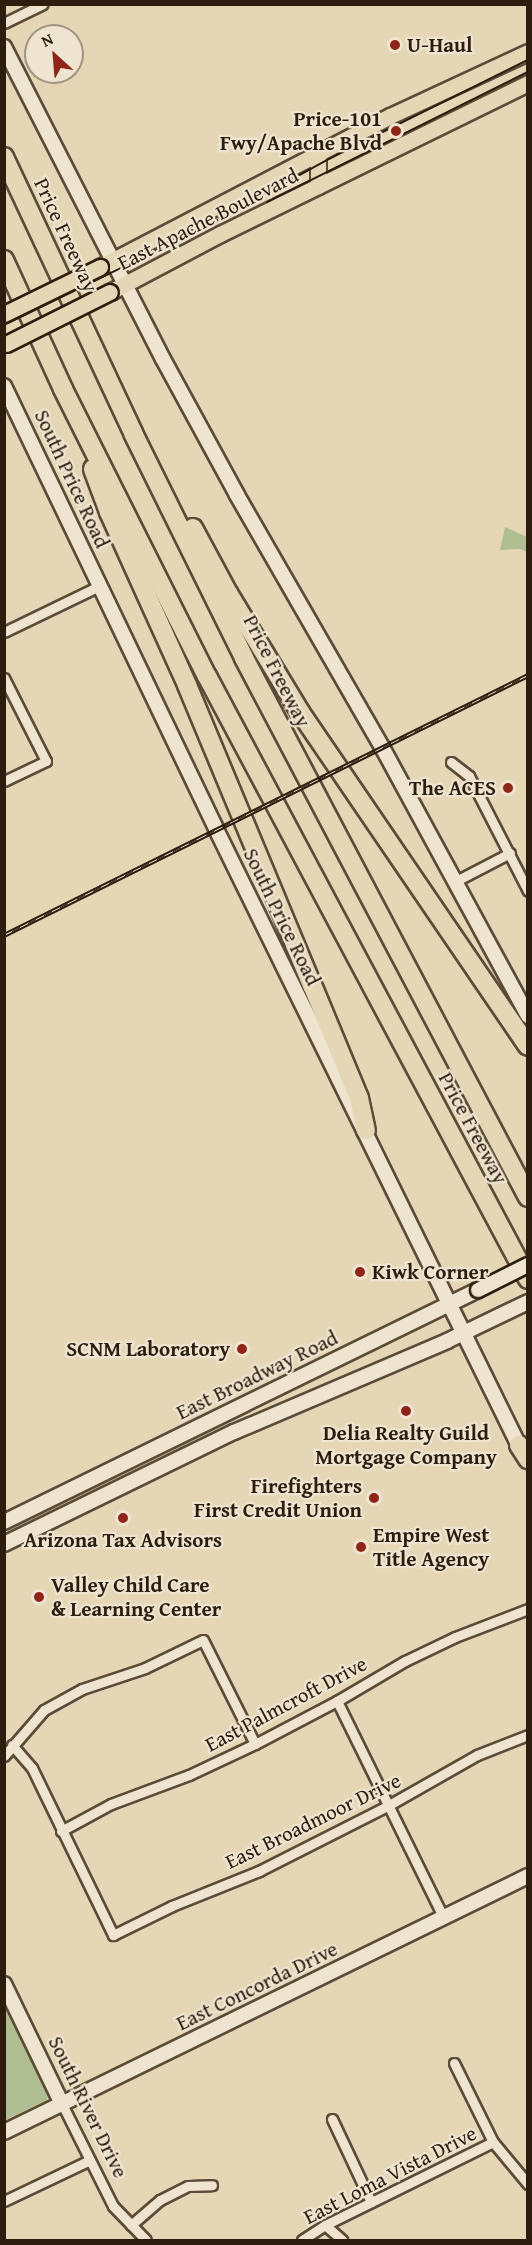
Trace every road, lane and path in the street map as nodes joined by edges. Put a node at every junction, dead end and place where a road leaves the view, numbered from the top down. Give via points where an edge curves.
1 (43, 4) edge
2 (4, 23) edge
3 (4, 47) edge
4 (528, 52) edge
5 (528, 83) edge
6 (318, 152) junction
7 (4, 157) edge
8 (318, 186) junction
9 (113, 259) junction
10 (4, 260) edge
11 (125, 285) junction
12 (4, 314) edge
13 (5, 345) edge
14 (4, 386) edge
15 (63, 388) junction
16 (133, 433) junction
17 (99, 586) junction
18 (4, 632) edge
19 (4, 678) edge
20 (451, 762) dead end
21 (4, 781) edge
22 (510, 853) junction
23 (454, 882) junction
24 (528, 891) edge
25 (528, 1016) edge
26 (528, 1046) edge
27 (366, 1130) junction
28 (528, 1197) edge
29 (528, 1265) edge
30 (528, 1280) edge
31 (528, 1302) edge
32 (448, 1305) junction
33 (463, 1334) junction
34 (225, 1415) junction
35 (234, 1432) junction
36 (523, 1452) edge
37 (528, 1464) edge
38 (107, 1472) junction
39 (115, 1490) junction
40 (4, 1522) edge
41 (4, 1544) edge
42 (528, 1609) edge
43 (337, 1701) junction
44 (528, 1735) edge
45 (255, 1744) junction
46 (12, 1745) junction
47 (4, 1756) edge
48 (390, 1804) junction
49 (61, 1831) junction
50 (528, 1876) edge
51 (444, 1918) junction
52 (4, 1984) edge
53 (454, 2063) dead end
54 (62, 2104) junction
55 (332, 2119) dead end
56 (4, 2132) edge
57 (494, 2142) junction
58 (90, 2160) junction
59 (212, 2184) dead end
60 (528, 2184) edge
61 (4, 2201) edge
62 (372, 2202) junction
63 (131, 2225) junction
64 (325, 2225) junction
65 (146, 2241) edge
66 (302, 2241) edge
67 (342, 2241) edge

1 - 2 street
3 - 9 main road
4 - 6 main road, East Apache Boulevard
5 - 8 main road, East Apache Boulevard
6 - 8 main road
6 - 9 main road, East Apache Boulevard via 223,205
7 - 16 highway, Price Freeway
8 - 11 main road, East Apache Boulevard
9 - 11 main road
9 - 12 main road, East Apache Boulevard, bridge
10 - 15 highway, Price Freeway
11 - 13 main road, East Apache Boulevard, bridge
11 - 23 main road via 237,495
14 - 17 main road, South Price Road
15 - 27 highway via 109,512 188,685 359,1098
15 - 30 highway, Price Freeway via 207,675
16 - 26 highway via 171,482 228,593 300,712
16 - 28 highway, Price Freeway via 243,658
17 - 18 street
17 - 27 main road, South Price Road
19 - 21 street via 46,761
20 - 22 street via 469,776
22 - 23 street
22 - 24 street
23 - 25 main road
27 - 32 main road, South Price Road
29 - 32 main road, East Broadway Road, bridge
31 - 33 main road, East Broadway Road
32 - 33 main road, South Price Road
32 - 34 main road, East Broadway Road
33 - 35 main road, East Broadway Road
33 - 36 main road, South Price Road
34 - 35 main road
34 - 38 main road, East Broadway Road
35 - 39 main road, East Broadway Road
36 - 37 main road, South Price Road
38 - 39 main road
38 - 40 main road, East Broadway Road
39 - 41 main road, East Broadway Road
42 - 43 street, East Palmcroft Drive via 455,1636
43 - 45 street, East Palmcroft Drive
43 - 48 street
44 - 48 street, East Broadmoor Drive via 477,1755
45 - 46 street via 203,1640 145,1668 82,1689 44,1710
45 - 49 street, East Palmcroft Drive via 111,1804
46 - 47 street
46 - 49 street via 32,1768
48 - 49 street, East Broadmoor Drive via 259,1871 172,1905 113,1935
48 - 51 street
50 - 51 main road, East Concorda Drive
51 - 54 main road, East Concorda Drive
52 - 54 main road, South River Drive
53 - 57 street
54 - 56 main road, East Concorda Drive
54 - 58 street, South River Drive
55 - 62 street
57 - 60 street
57 - 62 street, East Loma Vista Drive
58 - 61 street
58 - 63 street, South River Drive via 113,2206
59 - 63 street via 188,2186 160,2200
62 - 64 street, East Loma Vista Drive
63 - 65 street, South River Drive
64 - 66 street, East Loma Vista Drive
64 - 67 street

